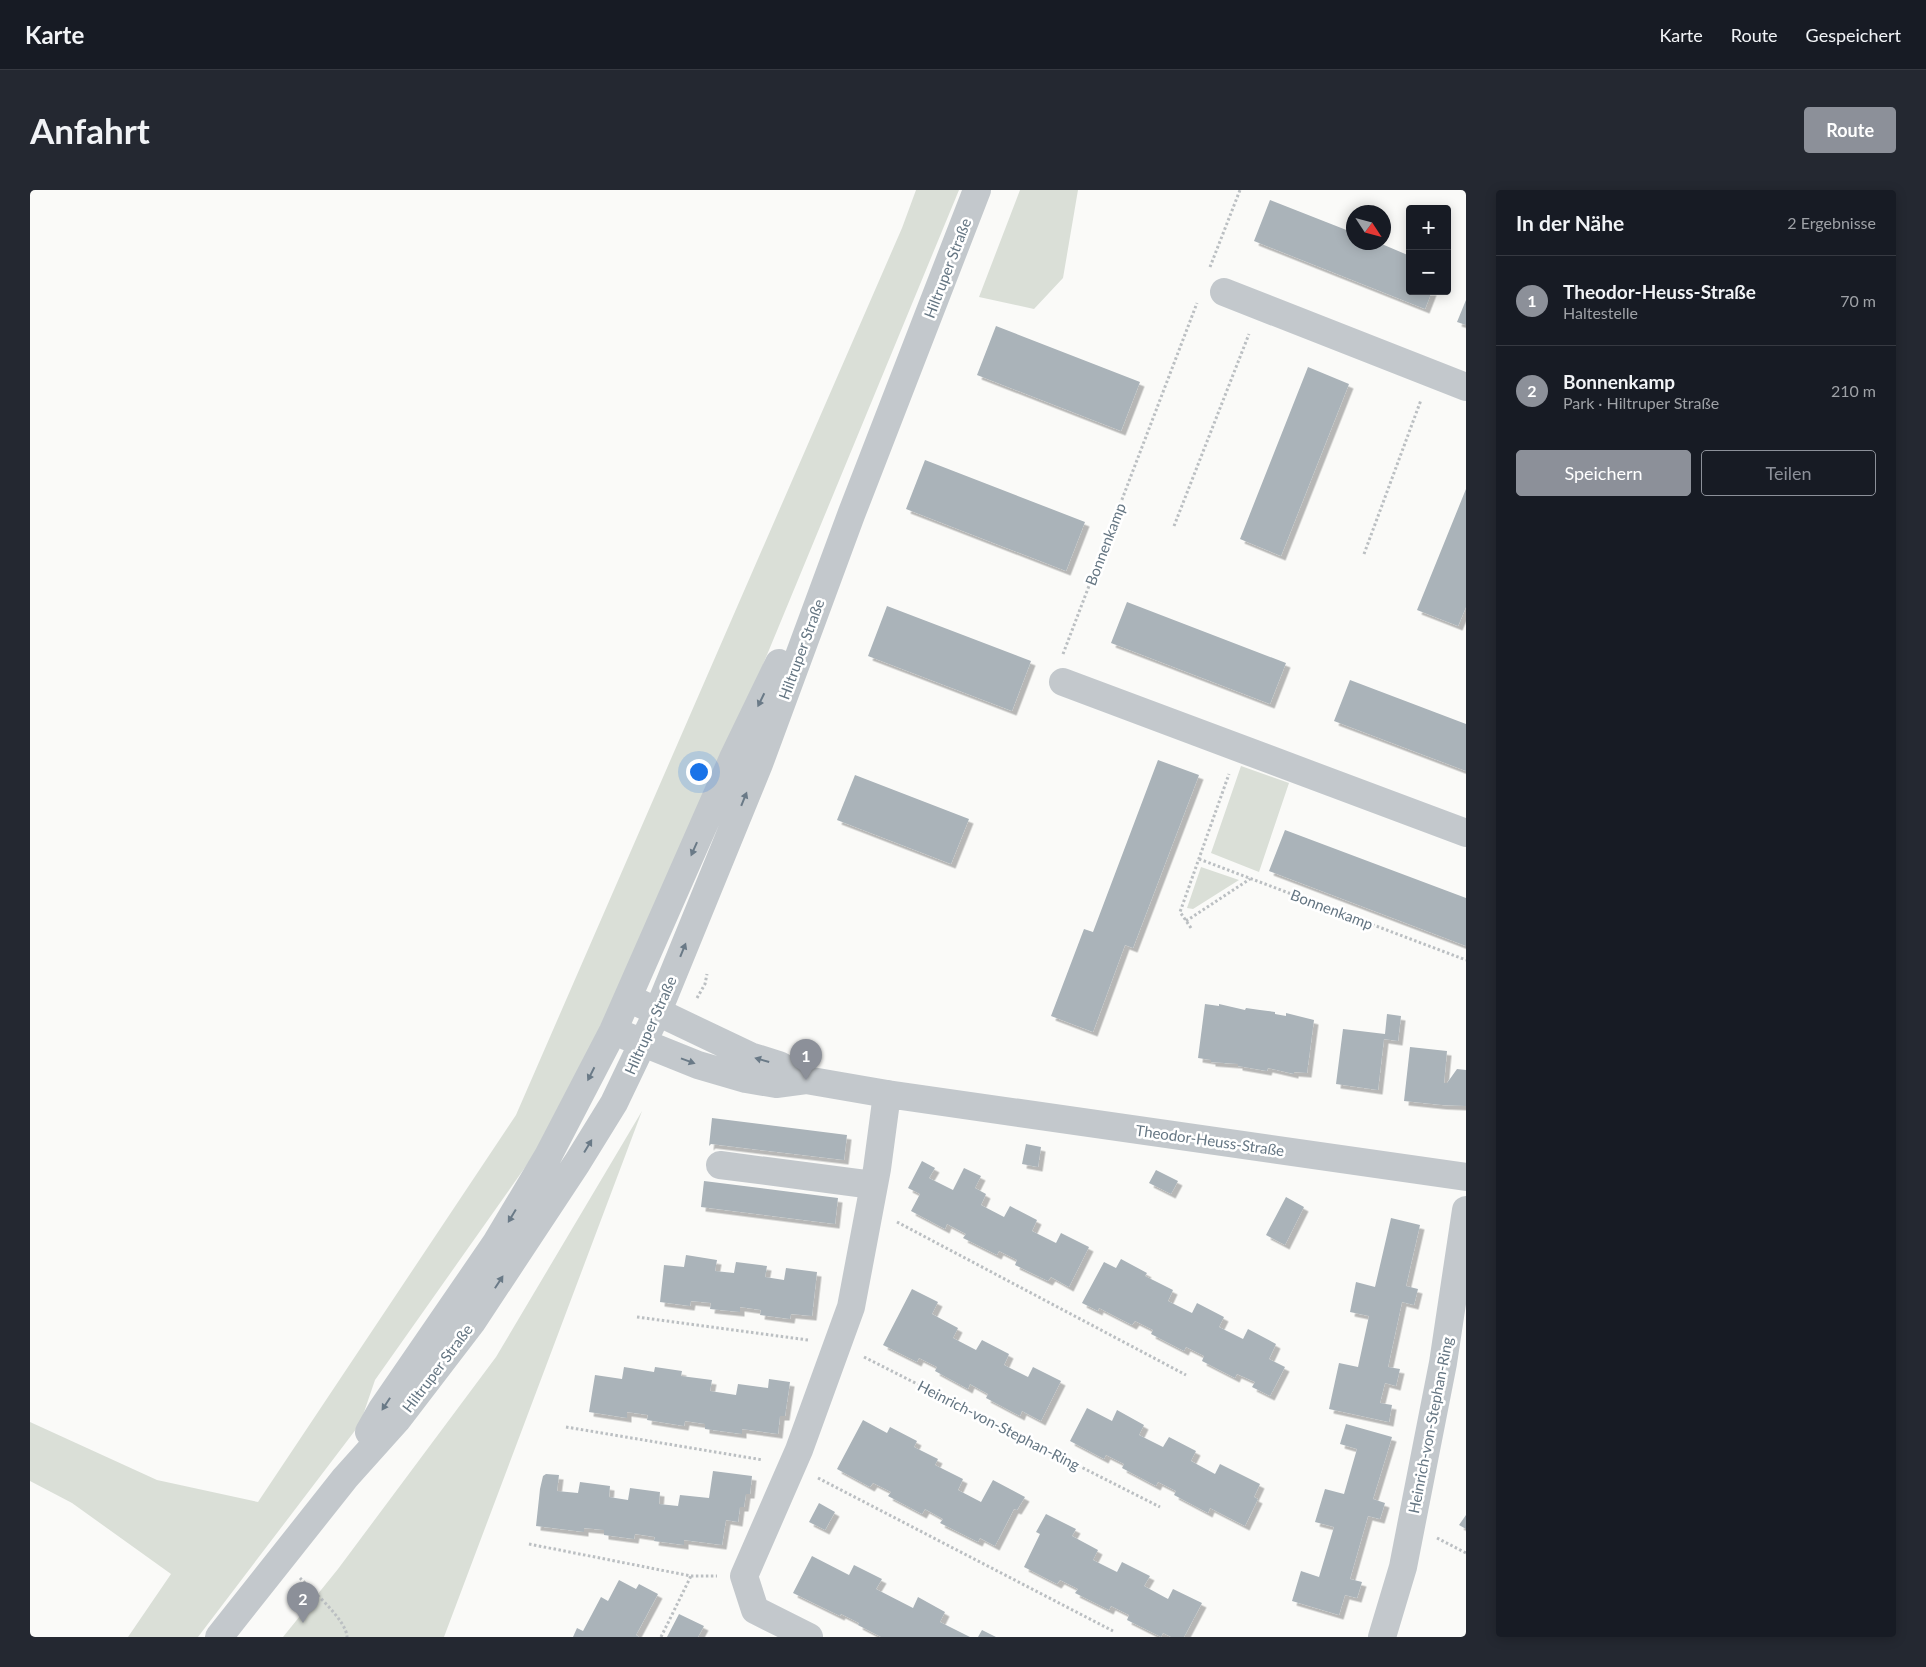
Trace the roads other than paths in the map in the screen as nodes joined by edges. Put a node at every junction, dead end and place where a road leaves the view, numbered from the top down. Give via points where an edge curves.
1 (977, 190) edge
2 (1213, 291) road end
3 (1466, 387) edge
4 (851, 515) junction
5 (1063, 682) road end
6 (1466, 833) edge
7 (628, 998) junction
8 (658, 1011) junction
9 (613, 1030) junction
10 (643, 1044) junction
11 (806, 1080) junction
12 (887, 1094) junction
13 (720, 1165) dead end
14 (1466, 1177) edge
15 (871, 1196) junction
16 (1466, 1210) edge
17 (345, 1478) junction
18 (219, 1637) edge
19 (808, 1637) edge
20 (1382, 1637) edge

1 - 4 street, Hiltruper Straße
2 - 3 street via 1260,306
4 -> 7 street, Hiltruper Straße via 734,756
8 -> 4 street, Hiltruper Straße via 759,764
5 - 6 street
7 - 8 street, Theodor-Heuss-Straße
7 - 9 street, Hiltruper Straße
8 - 10 street, Hiltruper Straße
11 -> 8 street, Theodor-Heuss-Straße
9 - 10 street, Theodor-Heuss-Straße
9 -> 17 street, Hiltruper Straße via 534,1180 496,1243 382,1409
10 -> 11 street, Theodor-Heuss-Straße via 746,1079 776,1084
17 -> 10 street, Hiltruper Straße via 397,1420 472,1322 614,1103
11 - 12 street, Theodor-Heuss-Straße
12 - 14 street, Theodor-Heuss-Straße
12 - 15 street
13 - 15 street
15 - 19 street via 851,1307 799,1450 744,1576 755,1610
16 - 20 street, Heinrich-von-Stephan-Ring via 1443,1363 1412,1526
17 - 18 street, Hiltruper Straße

